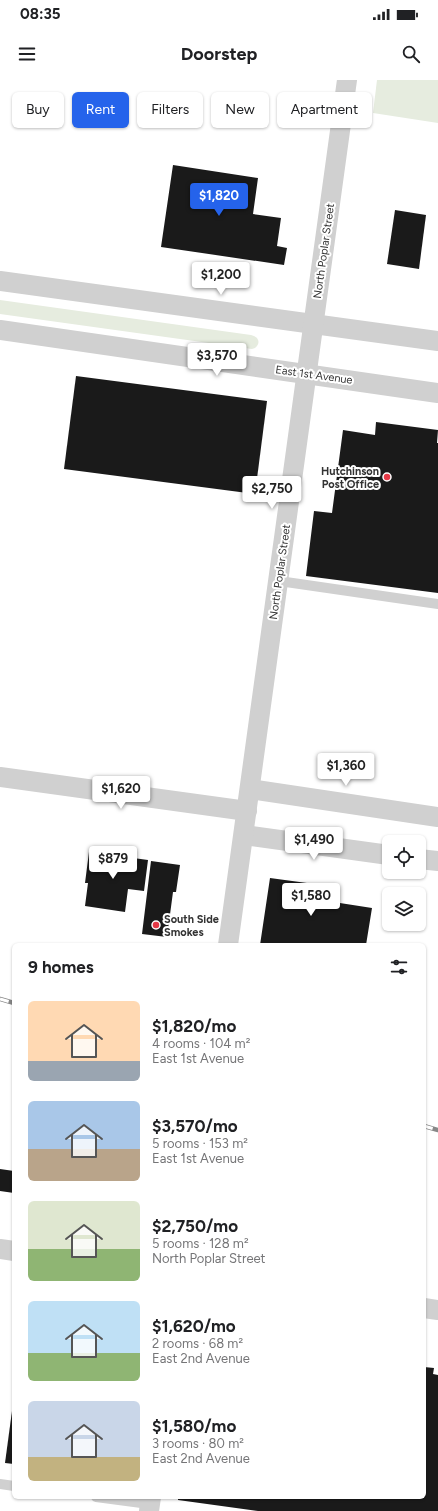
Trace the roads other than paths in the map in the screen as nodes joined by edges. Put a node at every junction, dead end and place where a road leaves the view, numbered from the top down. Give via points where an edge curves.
1 (347, 80) edge
2 (0, 281) edge
3 (314, 325) junction
4 (0, 330) edge
5 (438, 341) edge
6 (306, 374) junction
7 (438, 393) edge
8 (279, 582) junction
9 (438, 604) edge
10 (0, 777) edge
11 (250, 789) junction
12 (247, 811) junction
13 (438, 817) edge
14 (244, 835) junction
15 (382, 854) edge
16 (426, 860) edge
17 (438, 861) edge
18 (228, 943) edge
19 (0, 1249) edge
20 (12, 1251) edge
21 (426, 1308) edge
22 (438, 1310) edge
23 (0, 1484) edge
24 (12, 1486) edge
25 (111, 1499) edge
26 (150, 1504) edge

1 - 3 street, North Poplar Street
2 - 3 street
3 - 5 street
3 - 6 street, North Poplar Street
4 - 6 street, East 1st Avenue
6 - 7 street, East 1st Avenue
6 - 8 street, North Poplar Street
8 - 9 lane
8 - 11 street, North Poplar Street
10 - 12 street
11 - 12 street, North Poplar Street
11 - 13 street
12 - 14 street, North Poplar Street
14 - 15 street
14 - 18 street, North Poplar Street
16 - 17 street
19 - 20 street
21 - 22 street
23 - 24 lane
25 - 26 lane

